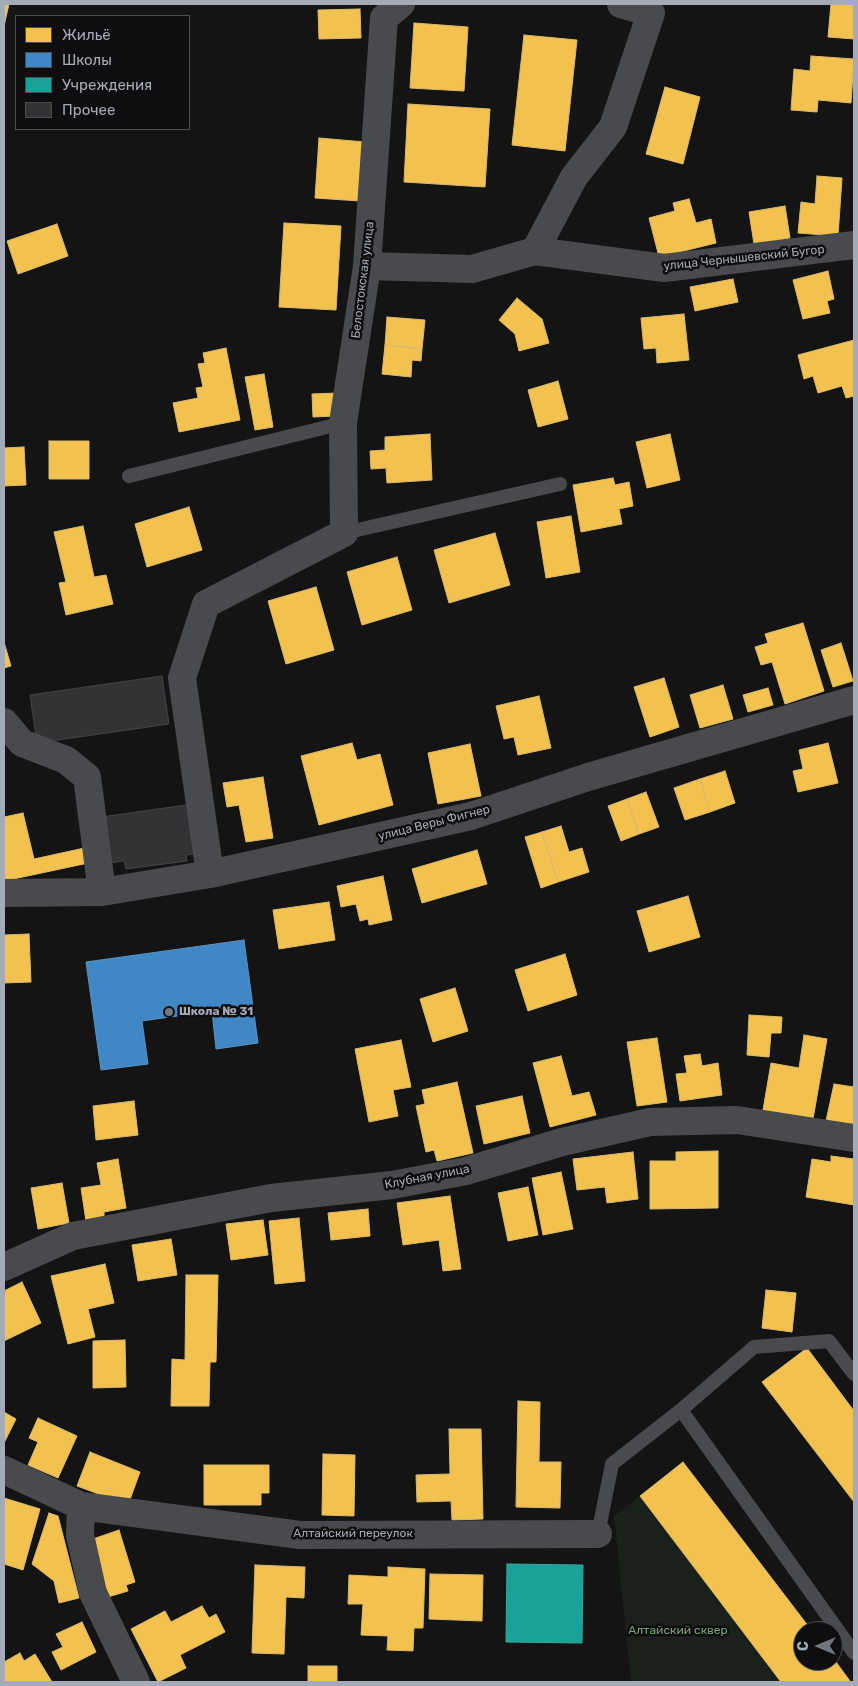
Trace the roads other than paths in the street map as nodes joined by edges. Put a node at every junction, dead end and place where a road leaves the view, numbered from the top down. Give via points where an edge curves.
1 (401, 4) edge
2 (621, 4) edge
3 (854, 245) edge
4 (535, 251) junction
5 (367, 266) junction
6 (343, 423) junction
7 (129, 476) dead end
8 (560, 484) dead end
9 (344, 533) junction
10 (854, 700) edge
11 (4, 722) edge
12 (210, 874) junction
13 (102, 892) junction
14 (4, 893) edge
15 (854, 1138) edge
16 (4, 1267) edge
17 (854, 1374) edge
18 (681, 1410) junction
19 (4, 1470) edge
20 (81, 1506) junction
21 (598, 1534) joint
22 (854, 1653) edge
23 (136, 1682) edge

1 - 5 street, Белостокская улица via 384,18
2 - 4 street via 651,13 613,127 574,177
3 - 4 street, улица Чернышевский Бугор via 664,268
4 - 5 street, улица Чернышевский Бугор via 472,268
5 - 6 street, Белостокская улица
6 - 7 lane
6 - 9 street, Белостокская улица
8 - 9 lane
9 - 12 street via 206,604 182,678
10 - 12 street, улица Веры Фигнер via 588,777 471,816
11 - 13 street via 22,743 66,760 87,777
12 - 13 street, улица Веры Фигнер
13 - 14 street, улица Веры Фигнер
15 - 16 street, Клубная улица via 737,1120 650,1122 562,1142 466,1171 392,1185 271,1198 73,1236
17 - 18 lane via 829,1341 754,1347
18 - 21 lane via 612,1464
18 - 22 lane
19 - 20 street, Алтайский переулок
20 - 21 street, Алтайский переулок via 300,1536
20 - 23 street via 80,1536 93,1593

